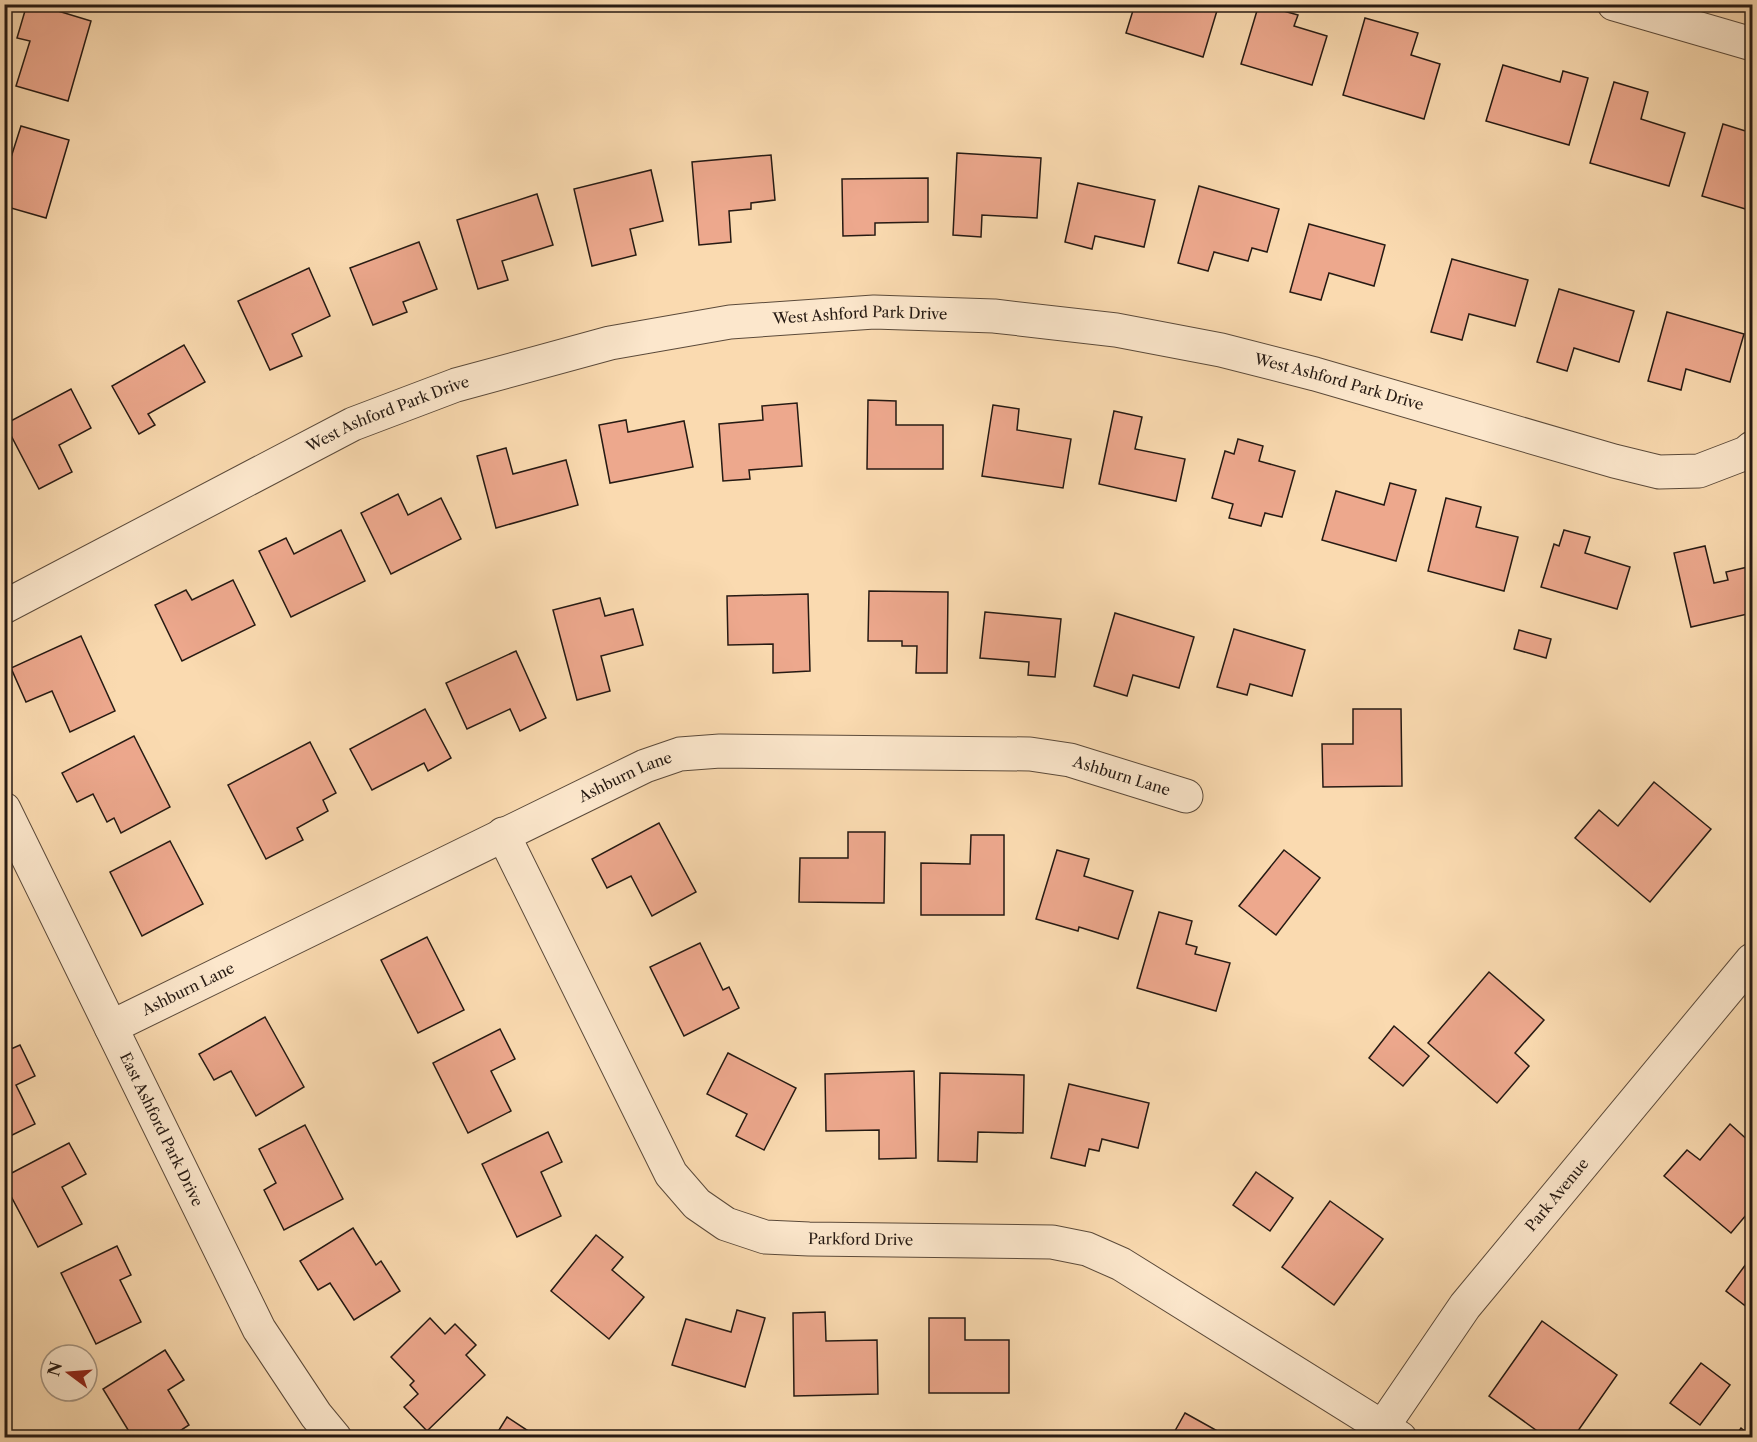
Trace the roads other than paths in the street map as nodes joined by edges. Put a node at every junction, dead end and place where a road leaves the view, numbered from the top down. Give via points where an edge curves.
1 (1614, 4) edge
2 (1752, 44) edge
3 (1752, 448) edge
4 (4, 607) edge
5 (1186, 796) dead end
6 (4, 809) edge
7 (503, 834) junction
8 (1752, 960) edge
9 (111, 1027) junction
10 (1386, 1434) edge
11 (335, 1437) edge

1 - 2 street
3 - 4 street, West Ashford Park Drive via 1699,471 1659,471 1315,374 1221,350 1116,330 994,316 874,312 730,322 610,343 456,385 353,424
5 - 7 street, Ashburn Lane via 1070,760 1029,754 720,751 680,754 645,766
6 - 9 street, East Ashford Park Drive
7 - 9 street, Ashburn Lane
7 - 10 street, Parkford Drive via 671,1174 697,1204 726,1224 765,1237 1052,1242 1087,1249 1121,1264
8 - 10 street, Park Avenue via 1465,1306
9 - 11 street, East Ashford Park Drive via 259,1329

